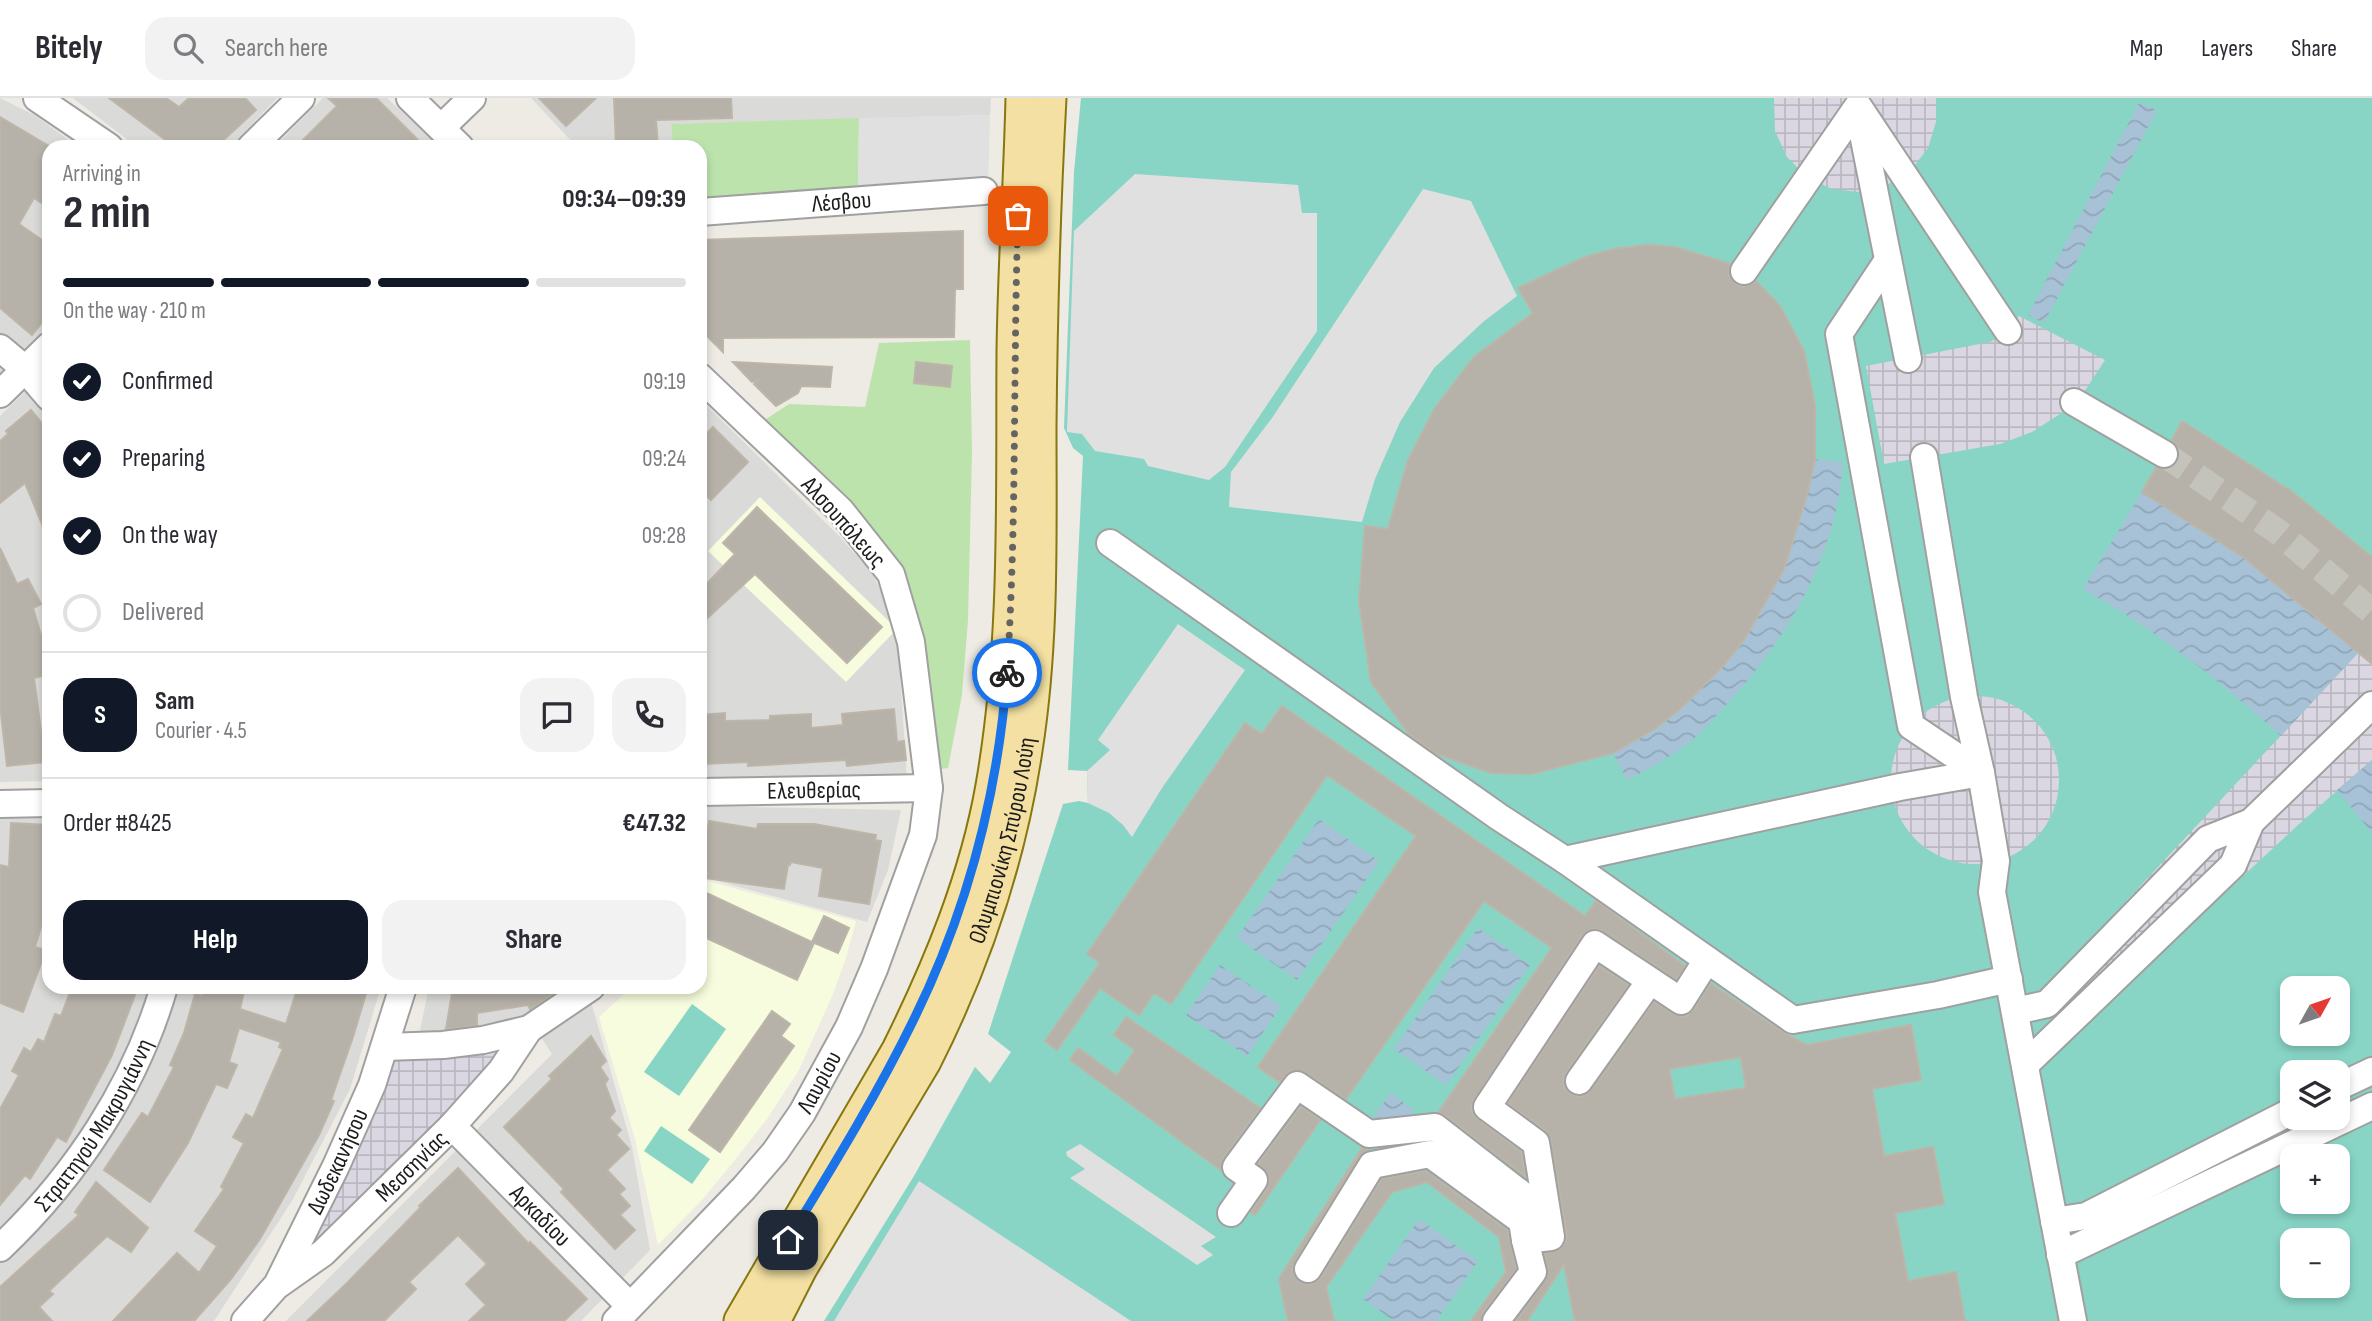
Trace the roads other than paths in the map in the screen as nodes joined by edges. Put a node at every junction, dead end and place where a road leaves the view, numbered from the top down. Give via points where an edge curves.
1 (37, 98) edge
2 (301, 98) edge
3 (410, 98) edge
4 (472, 98) edge
5 (1023, 98) edge
6 (1049, 98) edge
7 (1857, 102) edge
8 (441, 128) junction
9 (99, 140) edge
10 (258, 140) edge
11 (453, 140) edge
12 (984, 191) dead end
13 (707, 211) edge
14 (1888, 260) junction
15 (1744, 271) dead end
16 (2008, 331) dead end
17 (0, 348) edge
18 (42, 353) edge
19 (1908, 359) dead end
20 (25, 369) junction
21 (707, 384) edge
22 (42, 389) edge
23 (0, 394) edge
24 (2074, 402) dead end
25 (2164, 454) tunnel mouth
26 (1924, 457) dead end
27 (1110, 543) dead end
28 (2372, 705) edge
29 (1981, 773) junction
30 (929, 788) junction
31 (707, 792) edge
32 (42, 803) edge
33 (0, 804) edge
34 (2251, 822) junction
35 (1565, 860) junction
36 (1707, 960) junction
37 (2009, 979) junction
38 (1650, 981) junction
39 (161, 994) edge
40 (401, 994) edge
41 (581, 994) edge
42 (2016, 1011) junction
43 (529, 1029) junction
44 (385, 1047) junction
45 (2025, 1065) junction
46 (2372, 1071) edge
47 (1579, 1081) dead end
48 (2350, 1081) edge
49 (2372, 1106) edge
50 (2280, 1117) edge
51 (452, 1126) junction
52 (1231, 1213) dead end
53 (2054, 1221) junction
54 (1536, 1239) junction
55 (0, 1248) edge
56 (2060, 1255) junction
57 (1308, 1269) dead end
58 (277, 1285) junction
59 (623, 1314) edge
60 (245, 1321) edge
61 (741, 1321) edge
62 (773, 1321) edge
63 (1496, 1321) edge
64 (2073, 1321) edge

1 - 9 street
2 - 10 street
3 - 8 street
4 - 8 street
5 - 61 main road, Ολυμπιονίκη Σπύρου Λούη via 1014,309 1012,618 1000,745 987,813 959,910 899,1050
6 - 62 main road, Ολυμπιονίκη Σπύρου Λούη via 1040,306 1035,638 1026,746 1009,832 984,915 939,1030
7 - 14 street
7 - 15 street
7 - 16 street
8 - 11 street
12 - 13 street, Λέσβου
14 - 19 street
14 - 29 street via 1839,334 1911,726
17 - 20 street
18 - 20 street
20 - 22 street
20 - 23 street
21 - 30 street, Αλσουπόλεως via 841,511 891,574 911,642
24 - 25 street
26 - 29 street
27 - 35 street
28 - 34 street
29 - 35 street
29 - 37 street via 1996,861 1992,892
30 - 31 street, Ελευθερίας
30 - 59 street, Λαυρίου via 923,835 878,958 849,1027 802,1112 744,1188
32 - 33 street
34 - 42 street via 2208,839 2047,1004
34 - 45 street via 2233,865
35 - 36 street
36 - 37 street via 1793,1020
36 - 38 street via 1681,1001
37 - 42 street
38 - 47 street
38 - 54 street via 1595,944 1487,1107 1536,1143 1551,1237
39 - 55 street, Στρατηγού Μακρυγιάννη via 136,1063 87,1148
40 - 44 street, Δωδεκανήσου
41 - 43 street, Μεσσηνίας
42 - 45 street
43 - 44 street, Μεσσηνίας via 483,1040
43 - 51 street, Μεσσηνίας
44 - 58 street, Δωδεκανήσου via 336,1166
45 - 53 street
46 - 48 street
49 - 56 street
50 - 53 street via 2087,1216
51 - 58 street, Μεσσηνίας via 323,1253
51 - 59 street, Αρκαδίου
52 - 54 street via 1254,1180 1236,1167 1297,1085 1369,1134 1435,1127 1542,1210
53 - 56 street
54 - 57 street via 1522,1222 1430,1154 1372,1165
54 - 63 street via 1533,1272
56 - 64 street
58 - 60 street, Δωδεκανήσου

